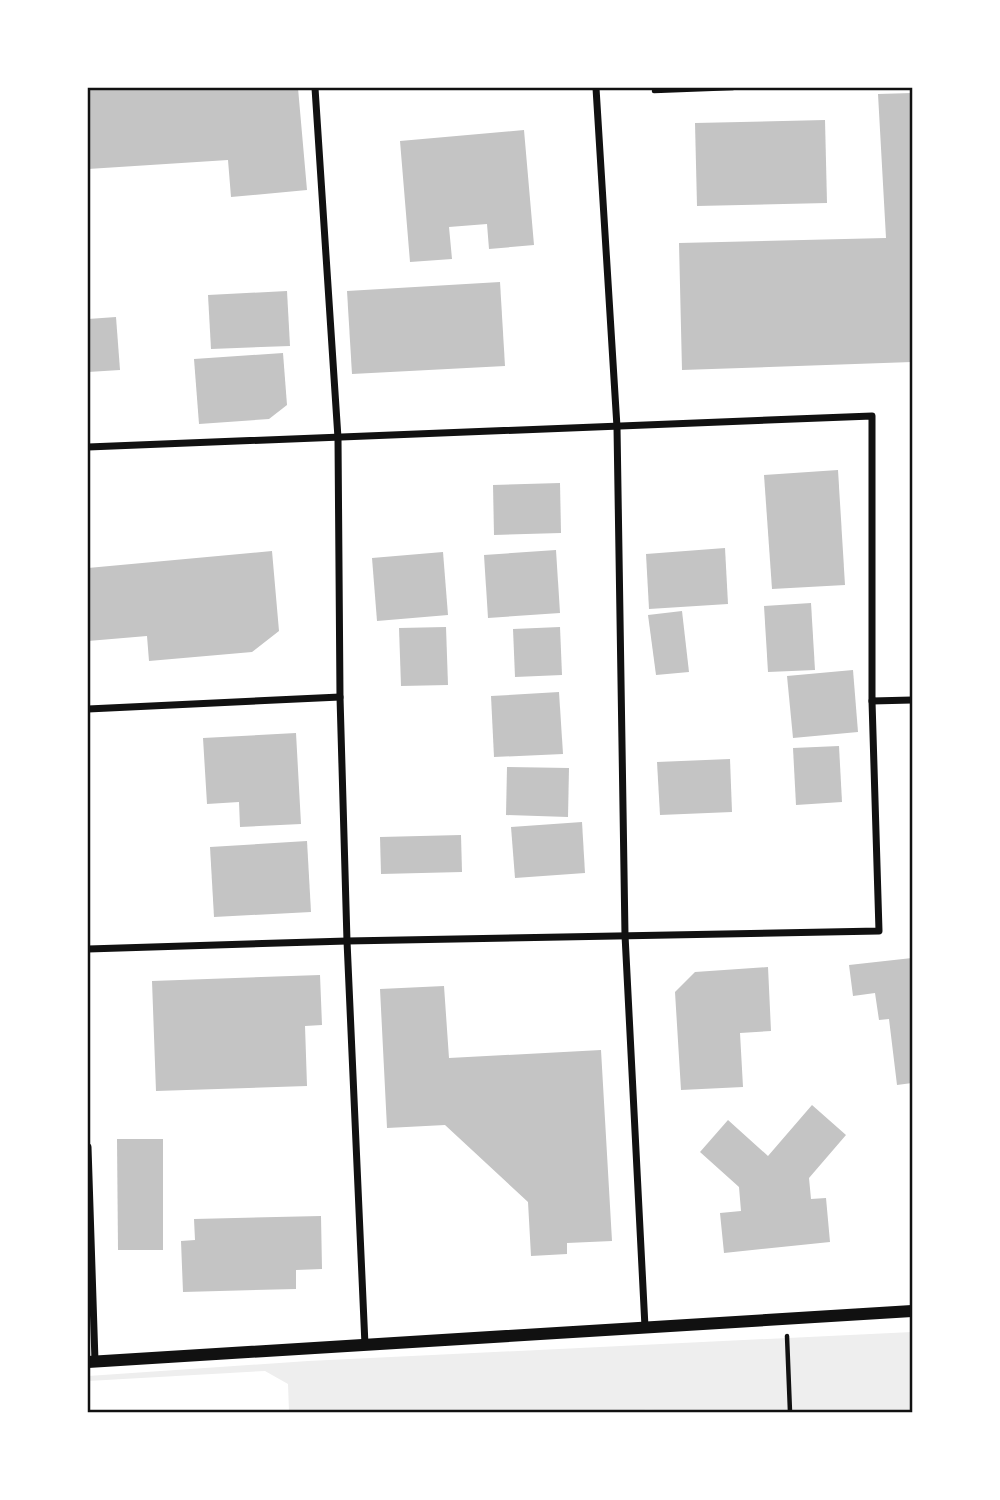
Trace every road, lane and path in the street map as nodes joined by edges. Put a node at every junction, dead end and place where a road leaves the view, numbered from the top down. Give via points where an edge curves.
1 (315, 88) edge
2 (596, 88) edge
3 (733, 88) edge
4 (654, 91) dead end
5 (617, 427) junction
6 (338, 438) junction
7 (88, 447) edge
8 (340, 697) junction
9 (912, 700) edge
10 (872, 701) junction
11 (88, 709) edge
12 (625, 935) junction
13 (347, 941) junction
14 (88, 949) edge
15 (88, 1147) edge
16 (912, 1311) edge
17 (787, 1318) junction
18 (645, 1327) junction
19 (365, 1345) junction
20 (91, 1361) edge
21 (790, 1412) edge

1 - 6 street
2 - 5 street
3 - 4 path
5 - 6 street
5 - 10 street via 872,416
5 - 12 street
6 - 7 street
6 - 8 street
8 - 11 street
8 - 13 street
9 - 10 street
10 - 12 street via 879,930
12 - 13 street
12 - 18 street
13 - 14 street
13 - 19 street
15 - 20 street
16 - 17 street
17 - 18 street
17 - 21 path
18 - 19 street
19 - 20 street

